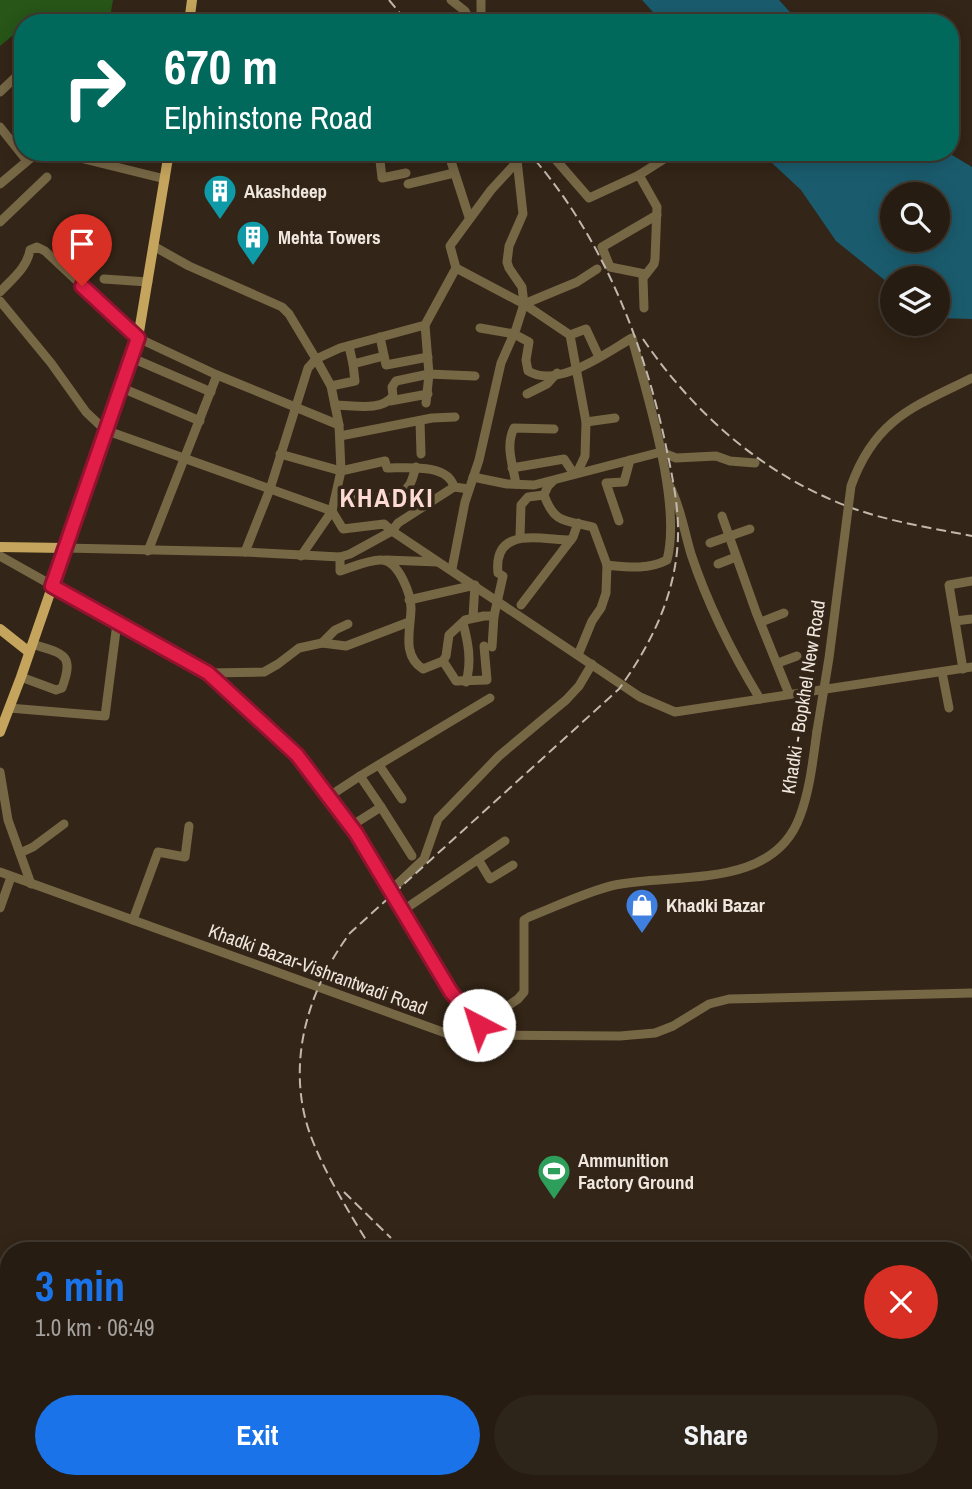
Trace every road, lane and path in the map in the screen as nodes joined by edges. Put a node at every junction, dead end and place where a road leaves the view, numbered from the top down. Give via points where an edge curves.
1 (451, 0) edge
2 (467, 14) edge
3 (14, 79) edge
4 (0, 92) edge
5 (0, 127) edge
6 (14, 145) edge
7 (27, 161) edge
8 (91, 161) edge
9 (168, 161) edge
10 (380, 161) edge
11 (451, 161) edge
12 (516, 161) edge
13 (517, 161) edge
14 (557, 161) edge
15 (660, 161) edge
16 (406, 173) dead end
17 (454, 173) junction
18 (639, 174) junction
19 (47, 177) dead end
20 (165, 179) junction
21 (0, 184) edge
22 (408, 184) dead end
23 (657, 215) junction
24 (469, 218) junction
25 (0, 222) edge
26 (155, 247) junction
27 (456, 268) junction
28 (597, 269) dead end
29 (645, 274) junction
30 (104, 279) dead end
31 (148, 282) junction
32 (0, 292) edge
33 (0, 301) edge
34 (524, 304) junction
35 (644, 308) dead end
36 (425, 325) junction
37 (480, 328) dead end
38 (514, 334) junction
39 (570, 334) junction
40 (380, 337) junction
41 (138, 338) junction
42 (349, 346) junction
43 (384, 356) junction
44 (428, 357) junction
45 (599, 357) junction
46 (132, 358) junction
47 (316, 359) junction
48 (353, 363) junction
49 (576, 371) junction
50 (556, 373) junction
51 (429, 374) junction
52 (217, 375) junction
53 (475, 376) dead end
54 (972, 378) edge
55 (331, 386) junction
56 (122, 387) junction
57 (211, 392) junction
58 (527, 394) dead end
59 (390, 401) junction
60 (335, 405) junction
61 (294, 408) junction
62 (455, 417) dead end
63 (615, 418) dead end
64 (200, 421) junction
65 (420, 421) junction
66 (586, 422) junction
67 (339, 425) junction
68 (554, 429) dead end
69 (105, 430) junction
70 (340, 436) junction
71 (661, 452) junction
72 (280, 454) junction
73 (421, 454) dead end
74 (185, 460) junction
75 (630, 460) junction
76 (755, 463) dead end
77 (416, 467) junction
78 (512, 468) junction
79 (341, 471) junction
80 (576, 474) junction
81 (473, 477) junction
82 (665, 478) junction
83 (555, 480) junction
84 (516, 484) junction
85 (454, 487) junction
86 (270, 489) junction
87 (469, 489) junction
88 (544, 495) junction
89 (335, 499) junction
90 (332, 511) junction
91 (722, 516) dead end
92 (619, 521) dead end
93 (578, 523) junction
94 (750, 529) dead end
95 (392, 531) junction
96 (729, 536) junction
97 (520, 537) junction
98 (571, 540) junction
99 (710, 543) dead end
100 (0, 547) edge
101 (65, 548) junction
102 (148, 551) junction
103 (245, 552) junction
104 (0, 556) edge
105 (301, 556) junction
106 (340, 557) junction
107 (736, 557) junction
108 (384, 560) junction
109 (441, 562) junction
110 (718, 564) dead end
111 (607, 565) junction
112 (452, 569) junction
113 (972, 581) edge
114 (475, 584) junction
115 (52, 586) junction
116 (410, 600) junction
117 (498, 601) junction
118 (521, 605) dead end
119 (783, 613) dead end
120 (495, 616) junction
121 (473, 617) junction
122 (972, 619) edge
123 (955, 621) junction
124 (409, 622) junction
125 (761, 622) junction
126 (117, 623) junction
127 (463, 623) junction
128 (348, 624) dead end
129 (0, 629) edge
130 (322, 643) junction
131 (972, 646) edge
132 (31, 648) junction
133 (960, 648) junction
134 (578, 655) junction
135 (797, 656) dead end
136 (443, 661) junction
137 (778, 663) junction
138 (592, 664) junction
139 (970, 668) edge
140 (942, 671) junction
141 (208, 673) junction
142 (21, 677) junction
143 (466, 682) junction
144 (789, 694) junction
145 (490, 698) dead end
146 (760, 699) junction
147 (9, 708) junction
148 (949, 708) dead end
149 (0, 732) edge
150 (379, 765) junction
151 (0, 772) edge
152 (360, 776) junction
153 (328, 797) junction
154 (402, 799) dead end
155 (381, 807) junction
156 (64, 824) dead end
157 (189, 826) dead end
158 (351, 826) junction
159 (505, 841) dead end
160 (20, 853) junction
161 (412, 856) dead end
162 (478, 859) junction
163 (513, 865) dead end
164 (0, 872) edge
165 (11, 877) junction
166 (31, 884) junction
167 (390, 891) junction
168 (0, 908) edge
169 (402, 911) junction
170 (132, 920) junction
171 (972, 993) edge
172 (479, 1025) junction
173 (468, 1035) junction
174 (487, 1036) junction

1 - 2 street
3 - 4 street
5 - 6 street
7 - 21 street
8 - 20 street
9 - 20 main road
10 - 16 street via 383,178
11 - 17 street
12 - 24 street
13 - 34 street via 523,214 507,261 522,287
14 - 18 street via 589,198
15 - 18 street
17 - 22 street
17 - 24 street
18 - 23 street via 656,202
19 - 25 street
20 - 26 main road
23 - 29 street via 654,264
23 - 29 street via 603,247 610,267
24 - 27 street via 450,246
26 - 31 main road
26 - 47 street via 282,307
27 - 34 street
27 - 36 street
28 - 34 street
29 - 35 street
30 - 31 street
31 - 41 main road
32 - 41 street via 23,268 30,250 37,247
33 - 69 street
34 - 38 street
34 - 39 street
36 - 40 street
36 - 44 street
37 - 38 street
38 - 50 street via 529,342 528,371 536,376
38 - 81 street via 501,363
39 - 45 street via 586,328
39 - 49 street
40 - 42 street
40 - 43 street
41 - 46 main road
41 - 52 street
42 - 47 street
42 - 48 street
43 - 44 street via 386,365
43 - 48 street
44 - 51 street
45 - 49 street
45 - 71 street via 632,338
46 - 56 main road
46 - 57 street
47 - 55 street
47 - 61 street
48 - 55 street via 355,381
49 - 50 street
49 - 66 street
50 - 58 street via 547,384
51 - 53 street
51 - 59 street via 396,382
51 - 59 street via 427,398
52 - 57 street
52 - 61 street
54 - 172 street, Khadki - Bopkhel New Road, bridge via 903,413 874,439 859,463 851,486 817,732 800,818 793,832 763,860 731,872 614,885 528,917 524,920 524,992
55 - 60 street
56 - 64 street
56 - 69 main road
57 - 64 street
59 - 60 street via 375,406
60 - 67 street
61 - 67 street
61 - 72 street
62 - 65 street
63 - 66 street
64 - 74 street
65 - 70 street
65 - 73 street
66 - 80 street via 585,456
67 - 70 street
68 - 78 street via 514,428 510,436
69 - 74 street
69 - 101 main road
70 - 79 street
71 - 75 street
71 - 76 street via 676,458 716,456
71 - 82 street
72 - 79 street
72 - 86 street
74 - 86 street
74 - 102 street
75 - 80 street
75 - 92 street via 624,482 606,483
77 - 79 street via 387,468 385,461
77 - 85 street via 443,472
77 - 89 street via 409,486 398,495 376,500
78 - 80 street via 564,459
78 - 84 street
79 - 89 street
80 - 83 street
81 - 84 street
81 - 87 street
82 - 111 street via 671,537 667,560 644,566
82 - 146 street via 675,495 711,606 734,658
83 - 84 street
83 - 88 street
85 - 87 street
85 - 95 street
86 - 90 street
86 - 103 street
87 - 112 street
88 - 93 street via 561,522
88 - 97 street via 528,497 521,505
89 - 90 street
90 - 95 street via 343,529 384,524
90 - 105 street
91 - 96 street
93 - 98 street
93 - 111 street via 593,527
94 - 96 street
95 - 106 street
95 - 109 street
96 - 99 street
96 - 107 street
97 - 98 street
97 - 117 street via 508,542 497,561 498,573 503,576
98 - 118 street
100 - 101 main road
101 - 102 street
101 - 115 main road
102 - 103 street
103 - 105 street
104 - 115 street
105 - 106 street
106 - 108 street via 340,571
107 - 110 street
107 - 125 street
108 - 109 street
108 - 116 street via 394,566
109 - 112 street
111 - 134 street via 606,593
112 - 114 street
113 - 123 street via 949,585
114 - 116 street
114 - 117 street
114 - 121 street
115 - 126 street
115 - 132 main road
116 - 124 street
117 - 120 street
117 - 134 street
119 - 125 street
120 - 121 street
120 - 143 street via 487,680
121 - 127 street
122 - 123 street
123 - 133 street
124 - 130 street via 346,646
124 - 136 street via 408,643 419,667
125 - 137 street
126 - 141 street
126 - 147 street via 104,716
127 - 136 street via 449,635
127 - 143 street via 470,656
128 - 130 street
129 - 132 main road
130 - 141 street via 299,648 264,672
131 - 133 street
132 - 142 main road
132 - 142 street via 65,657 68,673 62,688 56,690
133 - 139 street
134 - 138 street
135 - 137 street
136 - 143 street via 456,681
137 - 144 street
138 - 146 street via 640,696 675,712
138 - 167 street via 566,700 499,756 438,819 424,859
139 - 140 street
140 - 144 street
140 - 148 street
141 - 153 street via 297,755
142 - 147 main road
144 - 146 street
145 - 150 street
147 - 149 main road
150 - 152 street
150 - 154 street
151 - 160 street via 8,820
152 - 153 street
152 - 155 street
153 - 158 street
155 - 158 street
155 - 161 street
156 - 160 street
157 - 170 street via 185,857 158,852
158 - 167 street
159 - 162 street
160 - 166 street
162 - 163 street via 490,879
162 - 169 street
164 - 165 street, Khadki Bazar-Vishrantwadi Road
165 - 166 street, Khadki Bazar-Vishrantwadi Road
165 - 168 street
166 - 170 street, Khadki Bazar-Vishrantwadi Road
167 - 169 street
169 - 172 street via 451,992
170 - 173 street, Khadki Bazar-Vishrantwadi Road via 435,1030
171 - 174 street, Khadki Bazar-Vishrantwadi Road via 729,999 709,1004 655,1033
172 - 173 street
172 - 174 street
173 - 174 street, Khadki Bazar-Vishrantwadi Road

